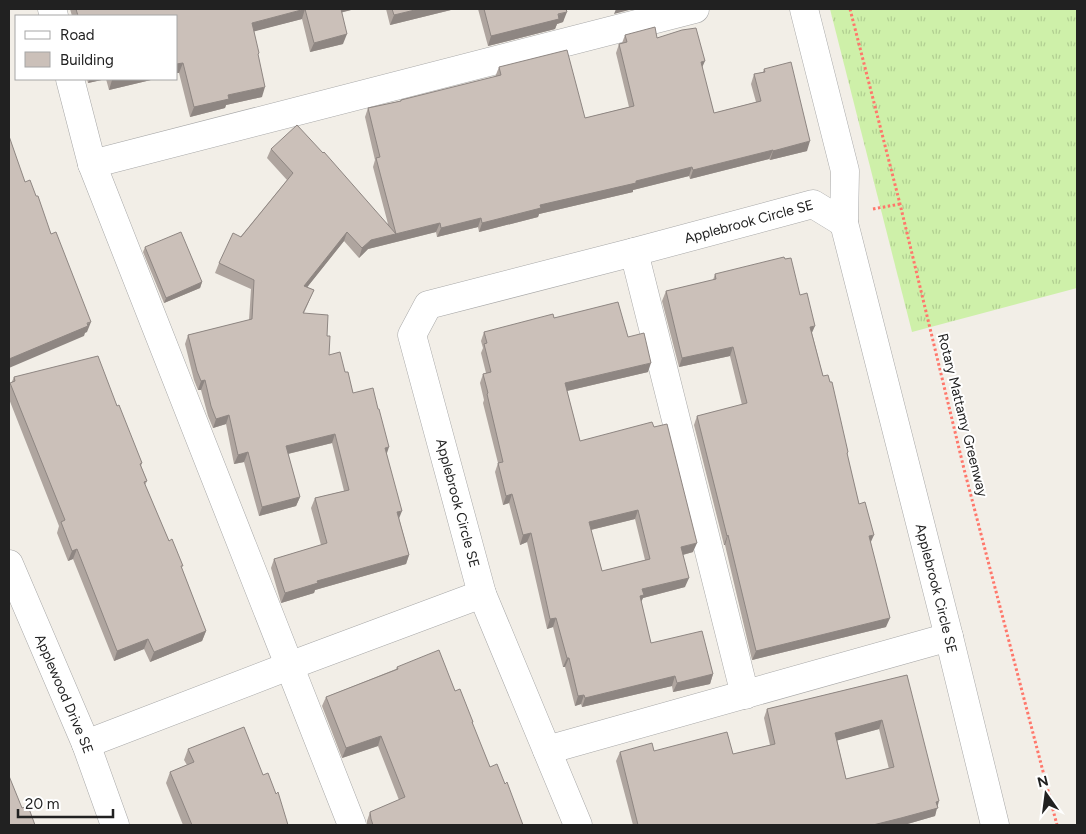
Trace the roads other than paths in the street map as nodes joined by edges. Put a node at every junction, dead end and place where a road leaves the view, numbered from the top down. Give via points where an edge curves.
1 (696, 9) edge
2 (804, 9) edge
3 (70, 80) edge
4 (92, 164) junction
5 (844, 223) junction
6 (634, 252) junction
7 (9, 564) edge
8 (482, 594) junction
9 (949, 637) junction
10 (289, 666) junction
11 (744, 695) junction
12 (86, 744) junction
13 (547, 750) junction
14 (115, 825) edge
15 (352, 825) edge
16 (578, 825) edge
17 (995, 825) edge

1 - 4 street
2 - 5 street via 845,172
3 - 4 street
4 - 10 street
5 - 6 street, Applebrook Circle SE via 813,204
5 - 9 street, Applebrook Circle SE
6 - 8 street, Applebrook Circle SE via 428,305 412,335
6 - 11 street
7 - 12 street, Applewood Drive SE
8 - 10 street
8 - 13 street, Applebrook Circle SE
9 - 11 street
9 - 17 street, Applebrook Circle SE
10 - 12 street
10 - 15 street
11 - 13 street
12 - 14 street, Applewood Drive SE
13 - 16 street, Applebrook Circle SE

